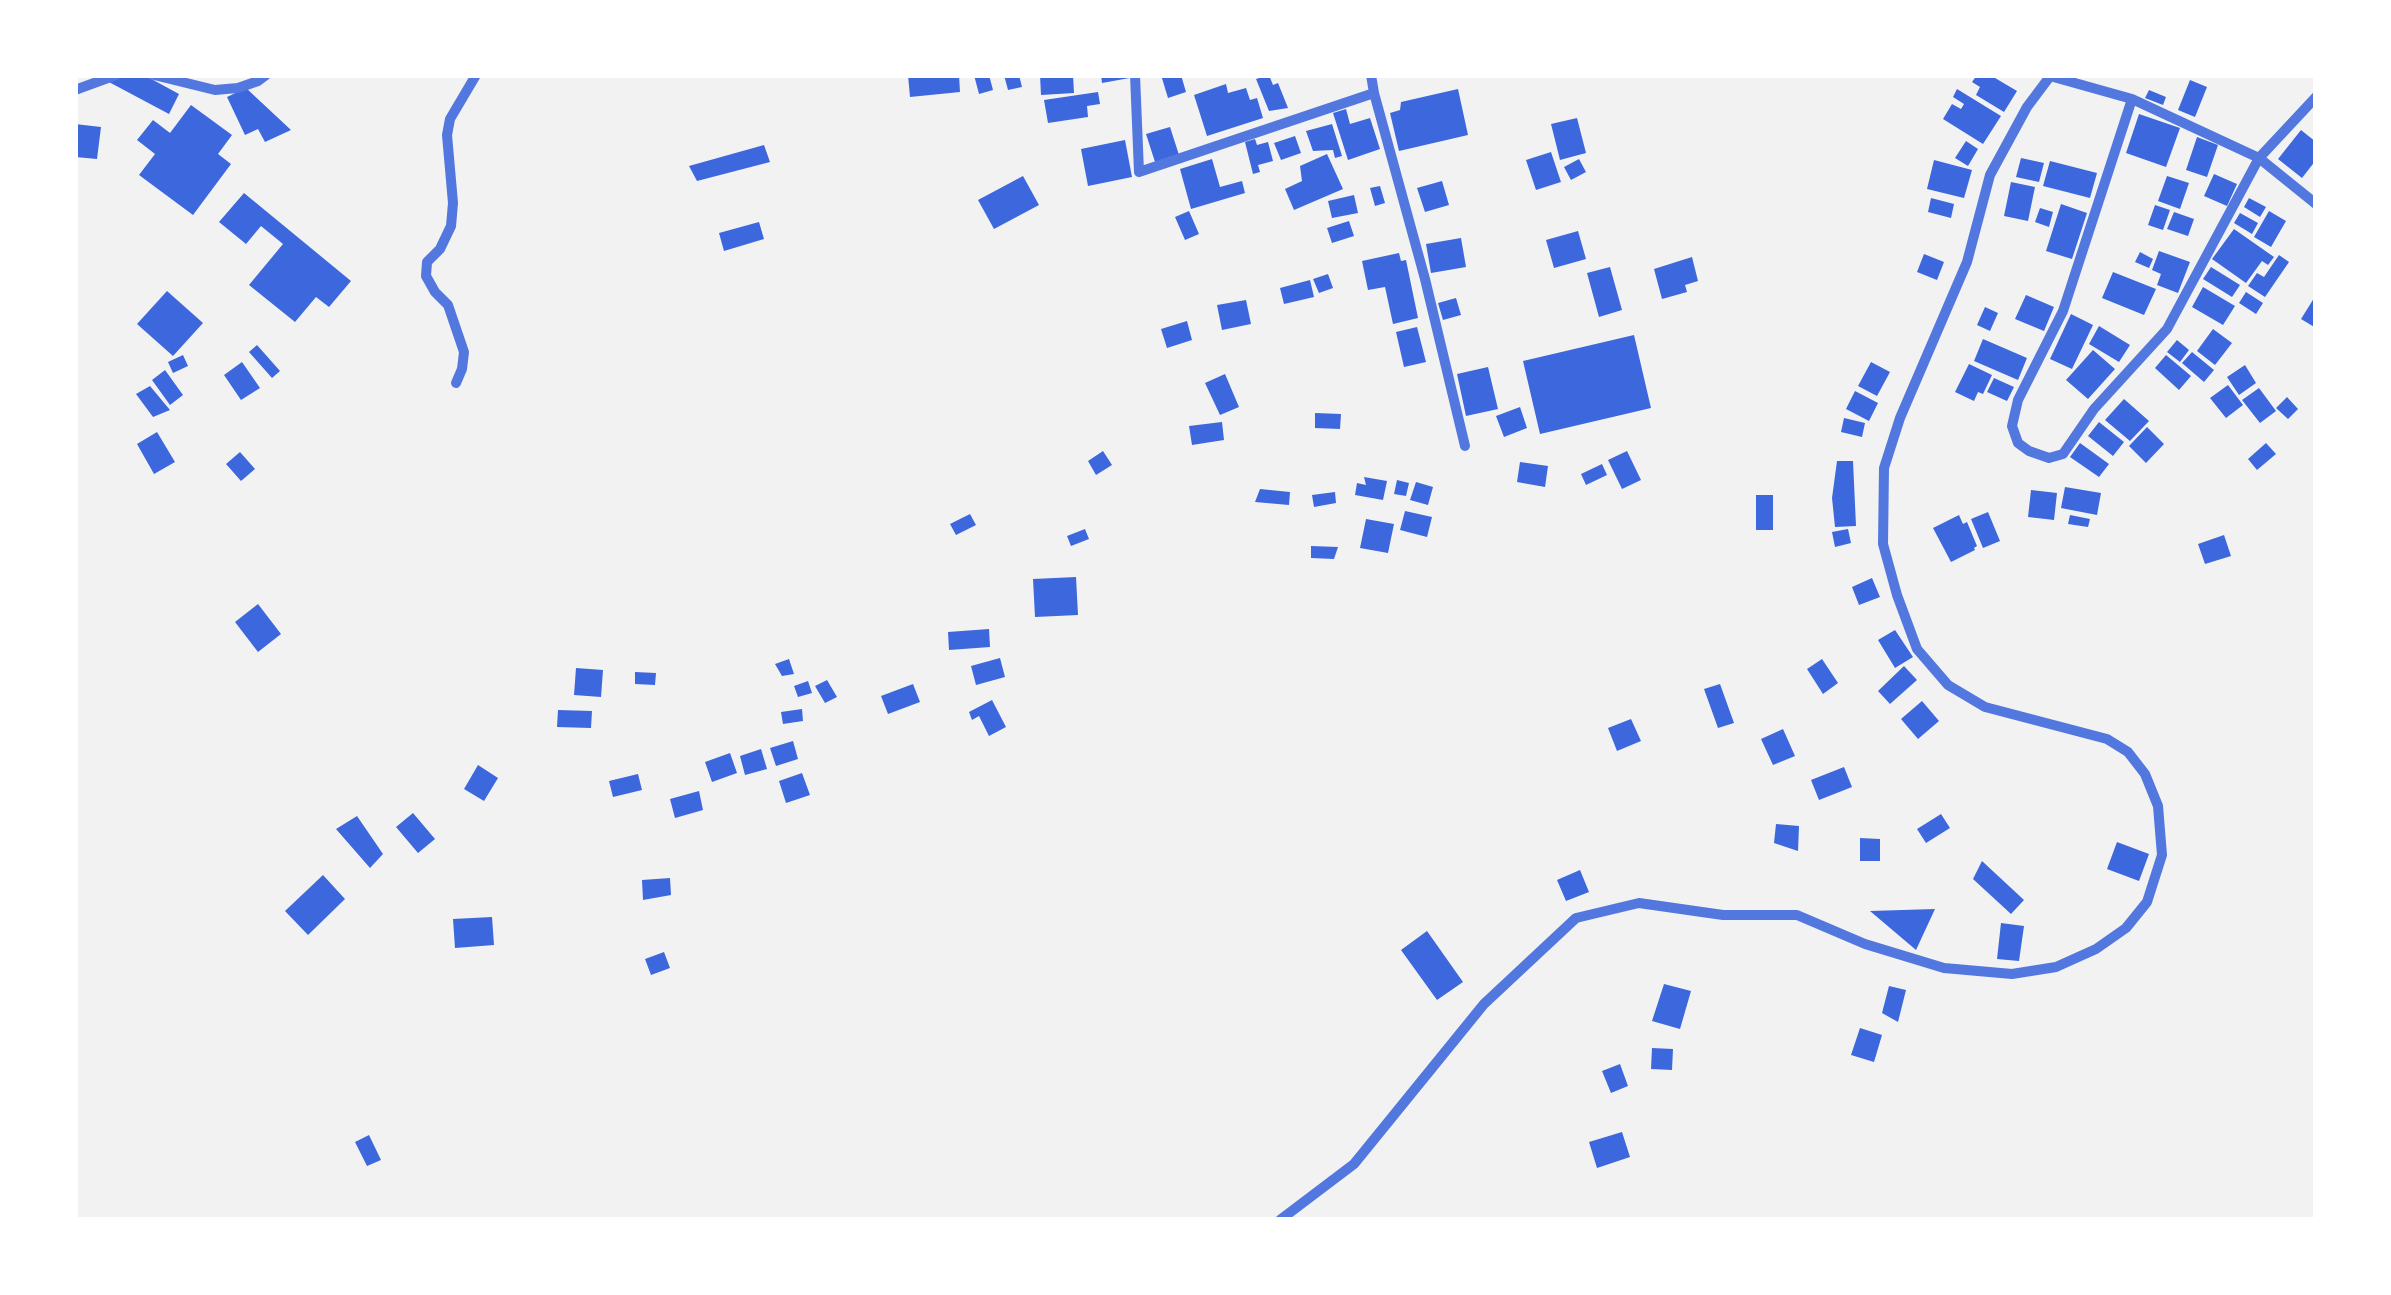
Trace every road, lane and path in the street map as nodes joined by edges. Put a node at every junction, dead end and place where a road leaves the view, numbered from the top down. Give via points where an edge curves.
1 (116, 75) edge
2 (154, 75) edge
3 (266, 75) edge
4 (476, 75) edge
5 (1135, 75) edge
6 (1371, 75) edge
7 (2051, 76) edge
8 (75, 90) edge
9 (1374, 92) junction
10 (2316, 97) edge
11 (2132, 100) junction
12 (2260, 158) junction
13 (2316, 204) edge
14 (456, 383) dead end
15 (1464, 446) dead end
16 (1280, 1220) edge

1 - 8 street
2 - 3 street via 215,90
4 - 14 street via 446,135 450,226 426,276 448,305 464,352
5 - 9 street via 1140,172
6 - 9 street
7 - 11 street
7 - 16 street via 1990,174 1967,262 1900,418 1884,468 1884,544 1916,649 1948,685 1985,707 2106,740 2128,752 2145,774 2158,806 2162,855 2147,902 2096,949 2056,967 2012,974 1944,968 1796,915 1723,915 1639,903 1576,918 1484,1004 1354,1164
9 - 15 street
10 - 12 street
11 - 12 street
11 - 12 street via 2062,311 2018,400 2012,426 2029,451 2048,458 2063,454 2167,329
12 - 13 street

